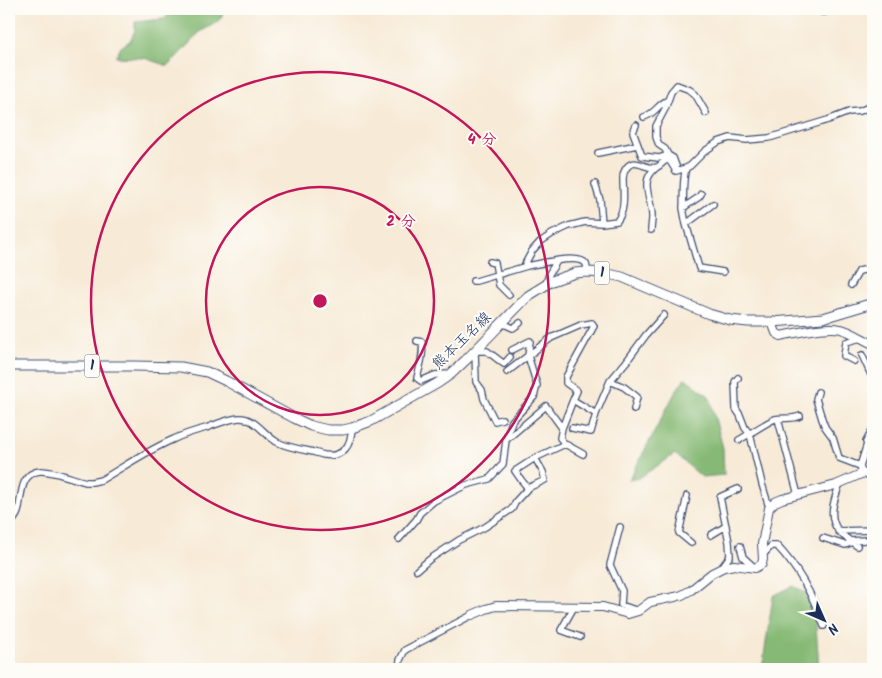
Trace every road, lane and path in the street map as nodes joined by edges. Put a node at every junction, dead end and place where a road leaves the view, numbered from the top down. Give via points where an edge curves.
1 (833, 9) edge
2 (823, 12) dead end
3 (668, 100) junction
4 (873, 105) edge
5 (706, 113) dead end
6 (644, 117) dead end
7 (636, 125) dead end
8 (637, 145) junction
9 (598, 153) dead end
10 (668, 155) junction
11 (657, 167) junction
12 (683, 169) junction
13 (595, 184) dead end
14 (701, 194) dead end
15 (713, 204) dead end
16 (683, 208) junction
17 (602, 222) junction
18 (686, 224) junction
19 (651, 230) dead end
20 (557, 261) junction
21 (490, 262) dead end
22 (527, 266) junction
23 (873, 268) edge
24 (587, 272) junction
25 (723, 272) dead end
26 (497, 275) junction
27 (473, 281) dead end
28 (546, 284) junction
29 (851, 285) dead end
30 (509, 296) dead end
31 (873, 303) edge
32 (664, 315) dead end
33 (772, 322) junction
34 (502, 323) junction
35 (520, 323) dead end
36 (861, 338) junction
37 (417, 341) dead end
38 (873, 344) edge
39 (512, 350) dead end
40 (475, 351) junction
41 (862, 355) dead end
42 (528, 356) junction
43 (510, 357) dead end
44 (854, 361) dead end
45 (9, 366) edge
46 (507, 372) dead end
47 (451, 374) junction
48 (738, 378) dead end
49 (873, 379) edge
50 (610, 381) junction
51 (818, 392) dead end
52 (573, 400) junction
53 (634, 409) dead end
54 (596, 414) junction
55 (800, 416) dead end
56 (502, 419) dead end
57 (778, 419) junction
58 (352, 428) junction
59 (562, 428) junction
60 (572, 428) dead end
61 (873, 429) edge
62 (750, 434) junction
63 (506, 440) junction
64 (739, 440) dead end
65 (565, 444) junction
66 (582, 454) dead end
67 (535, 458) junction
68 (861, 470) junction
69 (873, 473) edge
70 (840, 483) junction
71 (528, 488) junction
72 (738, 489) dead end
73 (798, 495) junction
74 (687, 496) dead end
75 (771, 506) junction
76 (9, 525) edge
77 (726, 526) junction
78 (620, 527) dead end
79 (873, 530) edge
80 (838, 531) junction
81 (711, 535) dead end
82 (823, 538) dead end
83 (399, 539) dead end
84 (865, 540) dead end
85 (691, 543) dead end
86 (854, 543) junction
87 (740, 546) dead end
88 (763, 555) junction
89 (722, 567) junction
90 (755, 568) junction
91 (417, 570) dead end
92 (574, 607) junction
93 (638, 611) junction
94 (472, 615) joint
95 (824, 626) dead end
96 (580, 637) dead end
97 (399, 669) edge

1 - 2 street
3 - 5 street via 677,85 695,94
3 - 6 street
3 - 10 street via 656,126 656,137
4 - 12 street via 769,138 730,138 718,142
7 - 8 street via 633,132
8 - 9 street
8 - 10 street via 642,156 659,158
10 - 12 street via 676,166
11 - 12 street via 666,160 676,171
11 - 17 street via 634,163 626,168 621,216 617,221
11 - 19 street via 646,184 653,218
12 - 16 street
13 - 17 street
14 - 16 street
15 - 18 street
16 - 18 street
17 - 22 street via 585,222 552,234 532,251 525,264
18 - 25 street via 698,268
20 - 22 street
20 - 24 street via 581,260 586,264
20 - 28 street
21 - 26 street via 495,263
22 - 26 street
23 - 29 street via 859,272
24 - 28 main road, 熊本玉名線 / 1
24 - 33 main road, 熊本玉名線 / 1 via 622,277 730,320
26 - 27 street
26 - 30 street via 499,285
28 - 34 main road, 熊本玉名線 / 1 via 528,296
31 - 33 main road, 熊本玉名線 / 1 via 823,318
32 - 50 street
33 - 36 street via 776,333 781,336 828,328 840,329
34 - 35 street via 512,328
34 - 40 main road, 熊本玉名線 / 1
36 - 38 street
36 - 44 street via 846,342 844,356
37 - 47 street via 423,346 417,378 421,381 435,374
39 - 42 street via 530,341
40 - 43 street via 488,351 504,364
40 - 47 main road, 熊本玉名線 / 1
40 - 56 street via 476,382 495,421
41 - 49 street
42 - 46 street
42 - 52 street via 551,338 592,323 594,326 566,377 566,382 577,391
42 - 63 street via 537,385 534,397 512,421
45 - 58 main road, 熊本玉名線 / 1 via 181,367 207,372 311,426 328,430
47 - 58 main road, 熊本玉名線 / 1 via 371,421
48 - 62 street via 735,382 736,409
50 - 53 street via 637,397
50 - 54 street
51 - 68 street via 816,399 822,419 839,458
52 - 54 street
52 - 59 street
54 - 60 street via 592,432
55 - 57 street
57 - 62 street
57 - 73 street
58 - 76 street via 345,450 325,455 289,447 241,418 175,438 101,480 86,482 40,471 24,483 18,513
59 - 63 street via 546,406
59 - 65 street via 560,438
61 - 68 street via 866,442
62 - 64 street
62 - 75 street
63 - 83 street via 503,464 489,480 466,485 434,501
65 - 66 street
65 - 67 street
67 - 71 street via 545,480
67 - 71 street via 516,471
68 - 69 street
68 - 70 street
70 - 73 street
70 - 80 street via 832,505 832,519
71 - 91 street via 512,509
72 - 77 street via 720,497
73 - 75 street
74 - 85 street via 679,533
75 - 88 street via 762,544
77 - 81 street
77 - 89 street via 730,556
78 - 93 street via 610,565 622,591 620,605
79 - 80 street
80 - 86 street
82 - 86 street via 845,545
84 - 86 street
87 - 90 street via 743,557
88 - 90 street via 762,564
88 - 95 street via 772,546 777,546 788,558 802,576
89 - 90 street
89 - 93 street via 682,595 650,602
92 - 93 street via 603,607 628,614
92 - 94 street via 496,606
92 - 96 street via 561,630
94 - 97 street via 405,650

